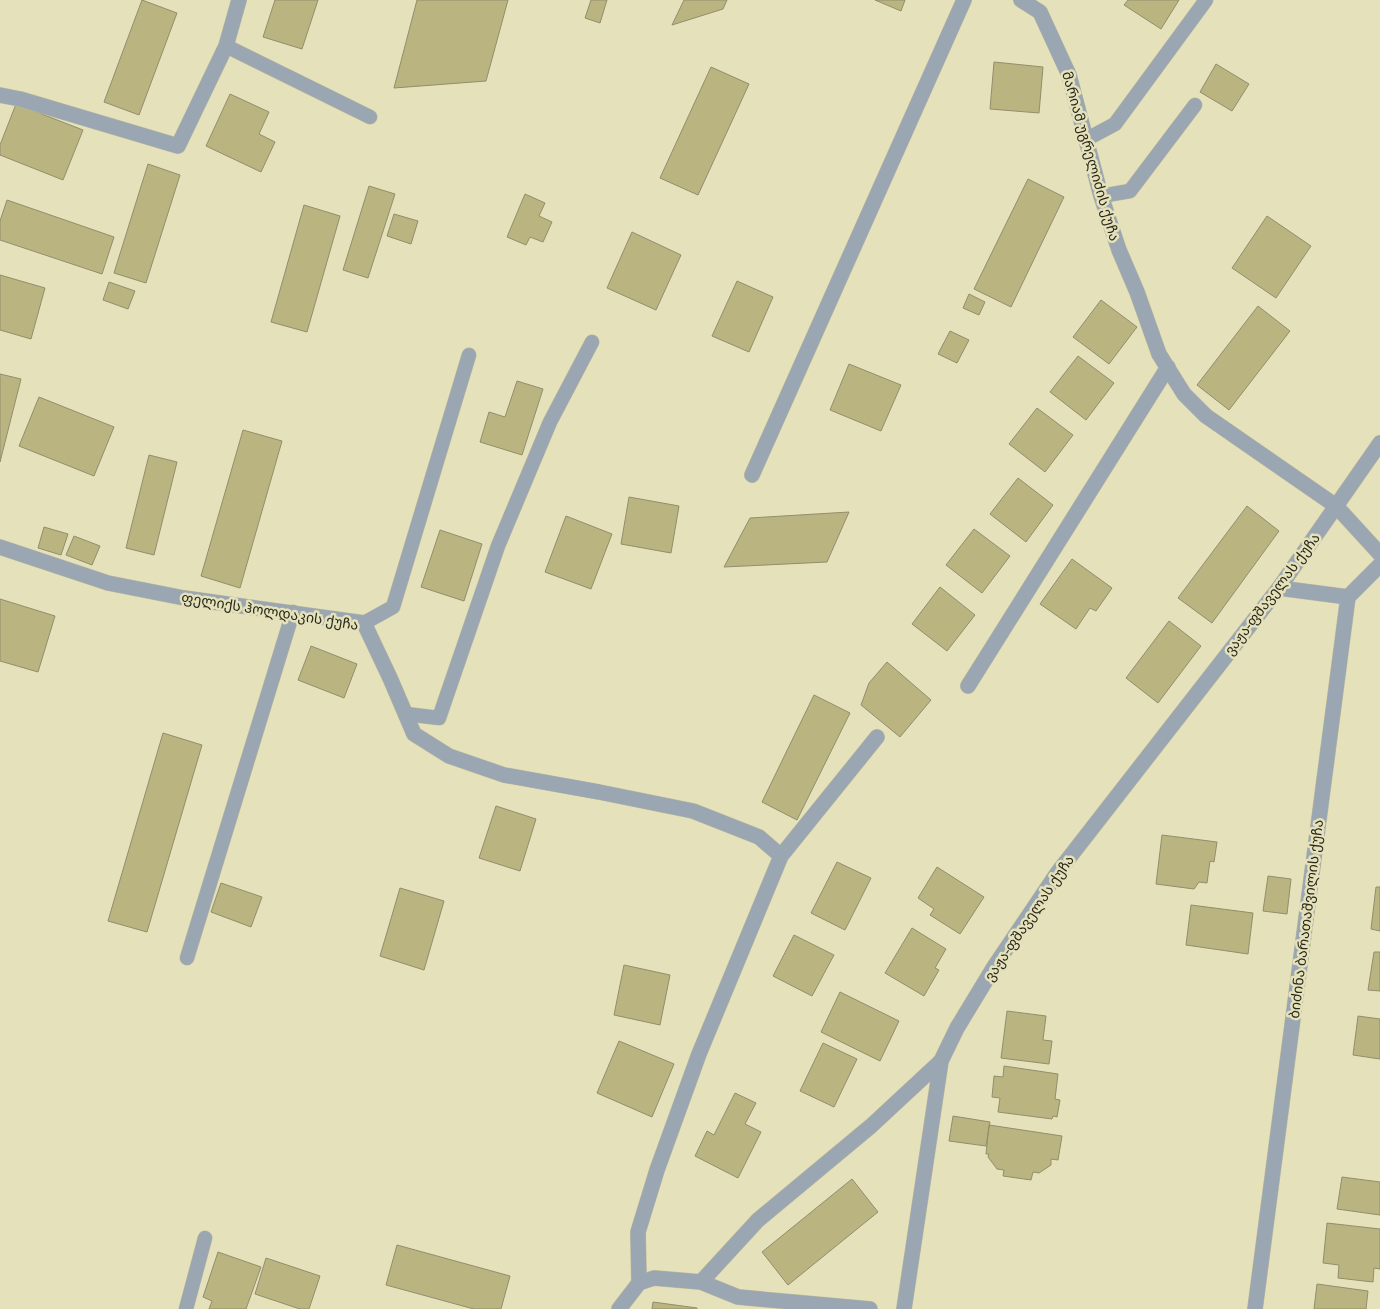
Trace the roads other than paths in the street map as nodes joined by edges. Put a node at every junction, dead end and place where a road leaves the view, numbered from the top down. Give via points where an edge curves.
1 (239, 0) edge
2 (964, 0) edge
3 (1021, 0) edge
4 (1206, 0) edge
5 (226, 46) junction
6 (0, 95) edge
7 (1195, 105) dead end
8 (370, 117) dead end
9 (1087, 139) junction
10 (1101, 196) junction
11 (592, 342) dead end
12 (469, 355) dead end
13 (1168, 367) junction
14 (1380, 443) edge
15 (752, 475) dead end
16 (1336, 506) junction
17 (0, 547) edge
18 (1380, 554) edge
19 (1380, 565) edge
20 (1279, 588) junction
21 (1348, 597) junction
22 (293, 612) junction
23 (364, 623) junction
24 (968, 686) dead end
25 (406, 714) junction
26 (877, 738) dead end
27 (782, 856) junction
28 (187, 958) dead end
29 (940, 1061) junction
30 (205, 1238) dead end
31 (701, 1282) junction
32 (639, 1283) junction
33 (186, 1309) edge
34 (619, 1309) edge
35 (870, 1309) edge
36 (904, 1309) edge
37 (1255, 1309) edge

1 - 5 street
2 - 15 street
3 - 9 street, მარიამ უგრელიძის ქუჩა via 1040,12 1069,75
4 - 9 lane via 1115,124
5 - 6 street via 178,146
5 - 8 lane
7 - 10 lane via 1130,191
9 - 10 street, მარიამ უგრელიძის ქუჩა
10 - 13 street, მარიამ უგრელიძის ქუჩა via 1159,354
11 - 25 lane via 550,422 498,546 439,718
12 - 23 lane via 393,607
13 - 16 street, მარიამ უგრელიძის ქუჩა via 1184,394 1206,416
13 - 24 street
14 - 16 street, ვაჟა-ფშაველას ქუჩა
16 - 18 street, მარიამ უგრელიძის ქუჩა
16 - 20 street, ვაჟა-ფშაველას ქუჩა
17 - 22 street, ფელიქს ჰოლდაკის ქუჩა via 108,583 184,598
19 - 21 street
20 - 21 street
20 - 29 street, ვაჟა-ფშაველას ქუჩა via 1058,872 994,967
21 - 37 street, ბიძინა ბარათაშვილის ქუჩა
22 - 23 street, ფელიქს ჰოლდაკის ქუჩა
22 - 28 lane
23 - 25 street, ფელიქს ჰოლდაკის ქუჩა
25 - 27 street, ფელიქს ჰოლდაკის ქუჩა via 414,734 449,756 504,776 693,811 760,838
26 - 27 street
27 - 32 street via 699,1054 657,1170 638,1232
29 - 31 street, ვაჟა-ფშაველას ქუჩა via 871,1126 758,1220
29 - 36 street
30 - 33 lane
31 - 32 street via 654,1278
31 - 35 street via 738,1297
32 - 34 street

